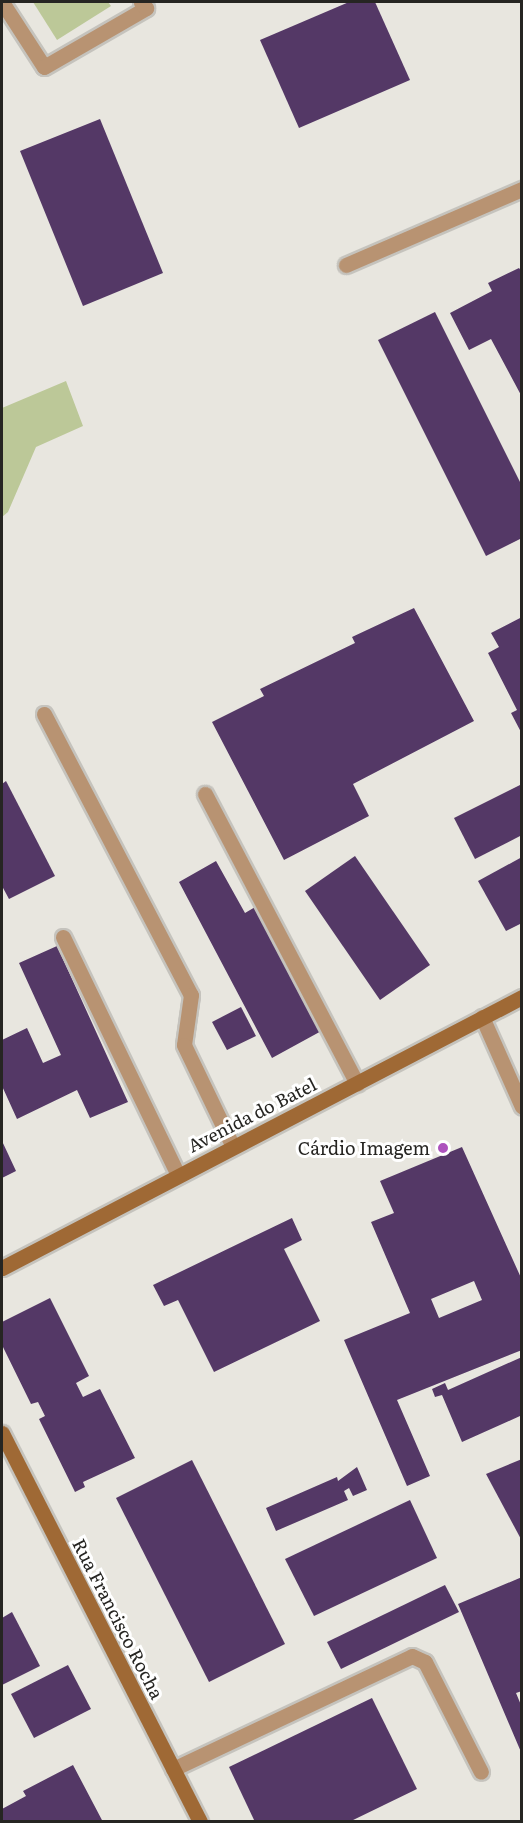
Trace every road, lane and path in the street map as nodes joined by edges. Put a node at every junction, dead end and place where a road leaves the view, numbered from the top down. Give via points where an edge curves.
1 (2, 2) edge
2 (141, 2) edge
3 (522, 189) edge
4 (346, 265) dead end
5 (44, 714) dead end
6 (206, 794) dead end
7 (63, 937) dead end
8 (522, 997) edge
9 (482, 1017) junction
10 (357, 1083) junction
11 (522, 1107) edge
12 (233, 1147) junction
13 (178, 1175) junction
14 (2, 1268) edge
15 (2, 1433) edge
16 (173, 1769) junction
17 (481, 1772) dead end
18 (200, 1821) edge

1 - 2 street via 44,67 146,8
3 - 4 street
5 - 12 street via 190,995 184,1045
6 - 10 street
7 - 13 street
8 - 9 main road, Avenida do Batel
9 - 10 main road, Avenida do Batel
9 - 11 street
10 - 12 main road, Avenida do Batel
12 - 13 main road, Avenida do Batel
13 - 14 main road, Avenida do Batel
15 - 16 main road, Rua Francisco Rocha
16 - 17 street via 412,1656 425,1662
16 - 18 main road, Rua Francisco Rocha

